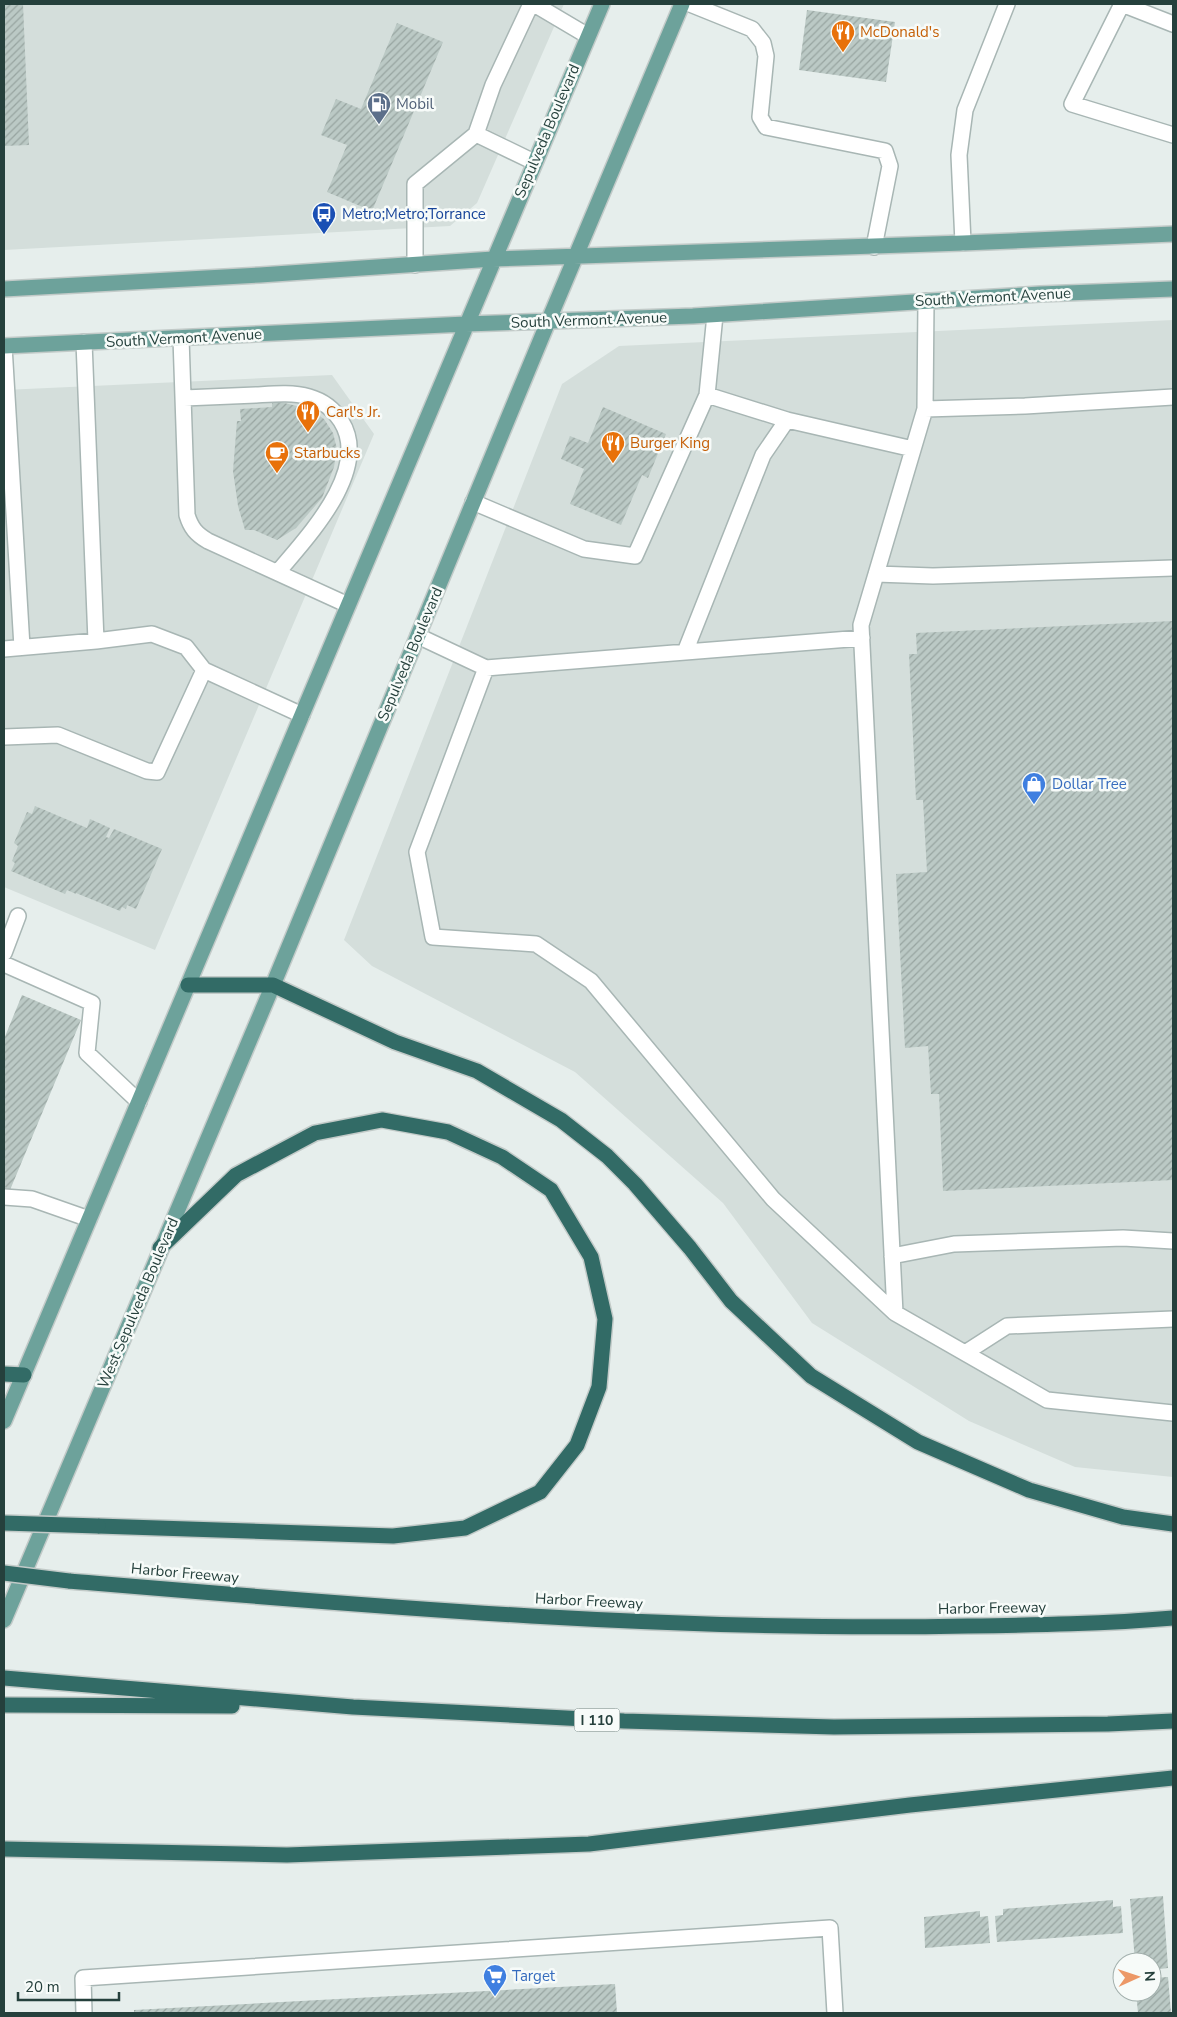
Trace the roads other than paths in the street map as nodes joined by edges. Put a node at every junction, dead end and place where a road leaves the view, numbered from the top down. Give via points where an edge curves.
1 (532, 4) edge
2 (602, 4) edge
3 (682, 4) edge
4 (690, 4) edge
5 (1007, 4) edge
6 (1122, 4) edge
7 (1173, 24) edge
8 (588, 36) junction
9 (476, 134) junction
10 (1173, 135) edge
11 (534, 162) junction
12 (1173, 234) edge
13 (963, 243) junction
14 (874, 247) junction
15 (576, 257) junction
16 (493, 259) junction
17 (415, 265) junction
18 (4, 288) edge
19 (1173, 289) edge
20 (926, 301) junction
21 (715, 315) junction
22 (548, 322) junction
23 (466, 324) junction
24 (181, 338) junction
25 (84, 342) junction
26 (4, 346) edge
27 (707, 394) junction
28 (1173, 397) edge
29 (184, 398) junction
30 (925, 409) junction
31 (788, 420) junction
32 (913, 449) junction
33 (473, 502) junction
34 (1173, 568) edge
35 (278, 572) junction
36 (876, 574) junction
37 (348, 605) junction
38 (418, 636) junction
39 (862, 638) junction
40 (96, 641) junction
41 (22, 647) junction
42 (4, 648) edge
43 (685, 652) junction
44 (486, 668) junction
45 (204, 670) junction
46 (302, 715) junction
47 (4, 737) edge
48 (18, 916) dead end
49 (4, 953) edge
50 (4, 964) edge
51 (188, 985) junction
52 (273, 986) junction
53 (139, 1102) junction
54 (4, 1197) edge
55 (89, 1220) junction
56 (1173, 1241) edge
57 (160, 1248) junction
58 (892, 1256) junction
59 (895, 1313) junction
60 (1173, 1320) edge
61 (964, 1353) junction
62 (4, 1374) edge
63 (24, 1375) junction
64 (1173, 1413) edge
65 (4, 1421) edge
66 (4, 1523) edge
67 (1173, 1524) edge
68 (4, 1573) edge
69 (1173, 1618) edge
70 (4, 1620) edge
71 (4, 1678) edge
72 (8, 1705) edge
73 (353, 1707) junction
74 (1173, 1721) edge
75 (1173, 1778) edge
76 (4, 1849) edge
77 (84, 2013) edge
78 (835, 2013) edge

1 - 8 lane
1 - 9 lane via 493,85
2 - 8 main road, Sepulveda Boulevard
3 - 15 main road
4 - 14 lane via 752,29 763,43 766,56 760,117 766,127 885,151 890,166
5 - 13 lane via 965,110 959,154
6 - 7 lane
6 - 10 lane via 1072,104
8 - 11 main road, Sepulveda Boulevard
9 - 11 lane
9 - 17 lane via 415,184
11 - 16 main road, Sepulveda Boulevard
12 - 13 main road
13 - 14 main road
14 - 15 main road
15 - 16 main road
15 - 22 main road
16 - 17 main road
16 - 23 main road
17 - 18 main road
19 - 20 main road, South Vermont Avenue
20 - 21 main road, South Vermont Avenue
20 - 30 lane
21 - 22 main road, South Vermont Avenue
21 - 27 lane
22 - 23 main road, South Vermont Avenue
22 - 33 main road, Sepulveda Boulevard
23 - 24 main road, South Vermont Avenue
23 - 37 main road
24 - 25 main road, South Vermont Avenue
24 - 29 lane
25 - 26 main road, South Vermont Avenue
25 - 40 lane
26 - 41 lane
27 - 31 lane
27 - 33 lane via 635,556 584,549
28 - 30 lane
29 - 35 lane via 191,526 208,541
29 - 35 lane via 286,394 308,397 328,405 348,431 346,468 340,488 310,533
30 - 32 lane
31 - 32 lane
31 - 43 lane via 763,455
32 - 36 lane
33 - 38 main road, Sepulveda Boulevard
34 - 36 lane via 933,576
35 - 37 lane
36 - 39 lane via 861,625
37 - 46 main road
38 - 44 lane
38 - 52 main road, Sepulveda Boulevard
39 - 43 lane
39 - 58 lane
40 - 41 lane
40 - 45 lane via 152,634 186,647
41 - 42 lane
43 - 44 lane
44 - 59 lane via 417,852 433,937 536,944 591,980 773,1199
45 - 46 lane
45 - 47 lane via 158,772 147,771 58,735
46 - 51 main road
48 - 49 lane
50 - 53 lane via 92,1003 87,1053
51 - 52 highway
51 - 53 main road
52 - 57 main road, West Sepulveda Boulevard
52 - 67 highway via 395,1042 477,1071 561,1120 608,1156 690,1248 731,1301 811,1376 918,1442 1029,1490 1123,1517
53 - 55 main road
54 - 55 lane via 32,1199
55 - 63 main road
56 - 58 lane via 1123,1238 954,1244
57 - 66 highway, bridge via 236,1175 315,1133 382,1120 448,1132 502,1157 551,1190 591,1257 605,1319 599,1387 577,1445 540,1492 465,1528 393,1536
57 - 70 main road, West Sepulveda Boulevard
58 - 59 lane
59 - 61 lane
60 - 61 lane via 1007,1326
61 - 64 lane via 1047,1400
62 - 63 highway
63 - 65 main road
68 - 69 highway, Harbor Freeway, bridge via 336,1603 611,1621 869,1628 1118,1623
71 - 73 highway, I 110
72 - 73 highway
73 - 74 highway, I 110 via 624,1721 834,1727
75 - 76 highway via 920,1804 589,1844 287,1855
77 - 78 lane via 83,1978 830,1928

